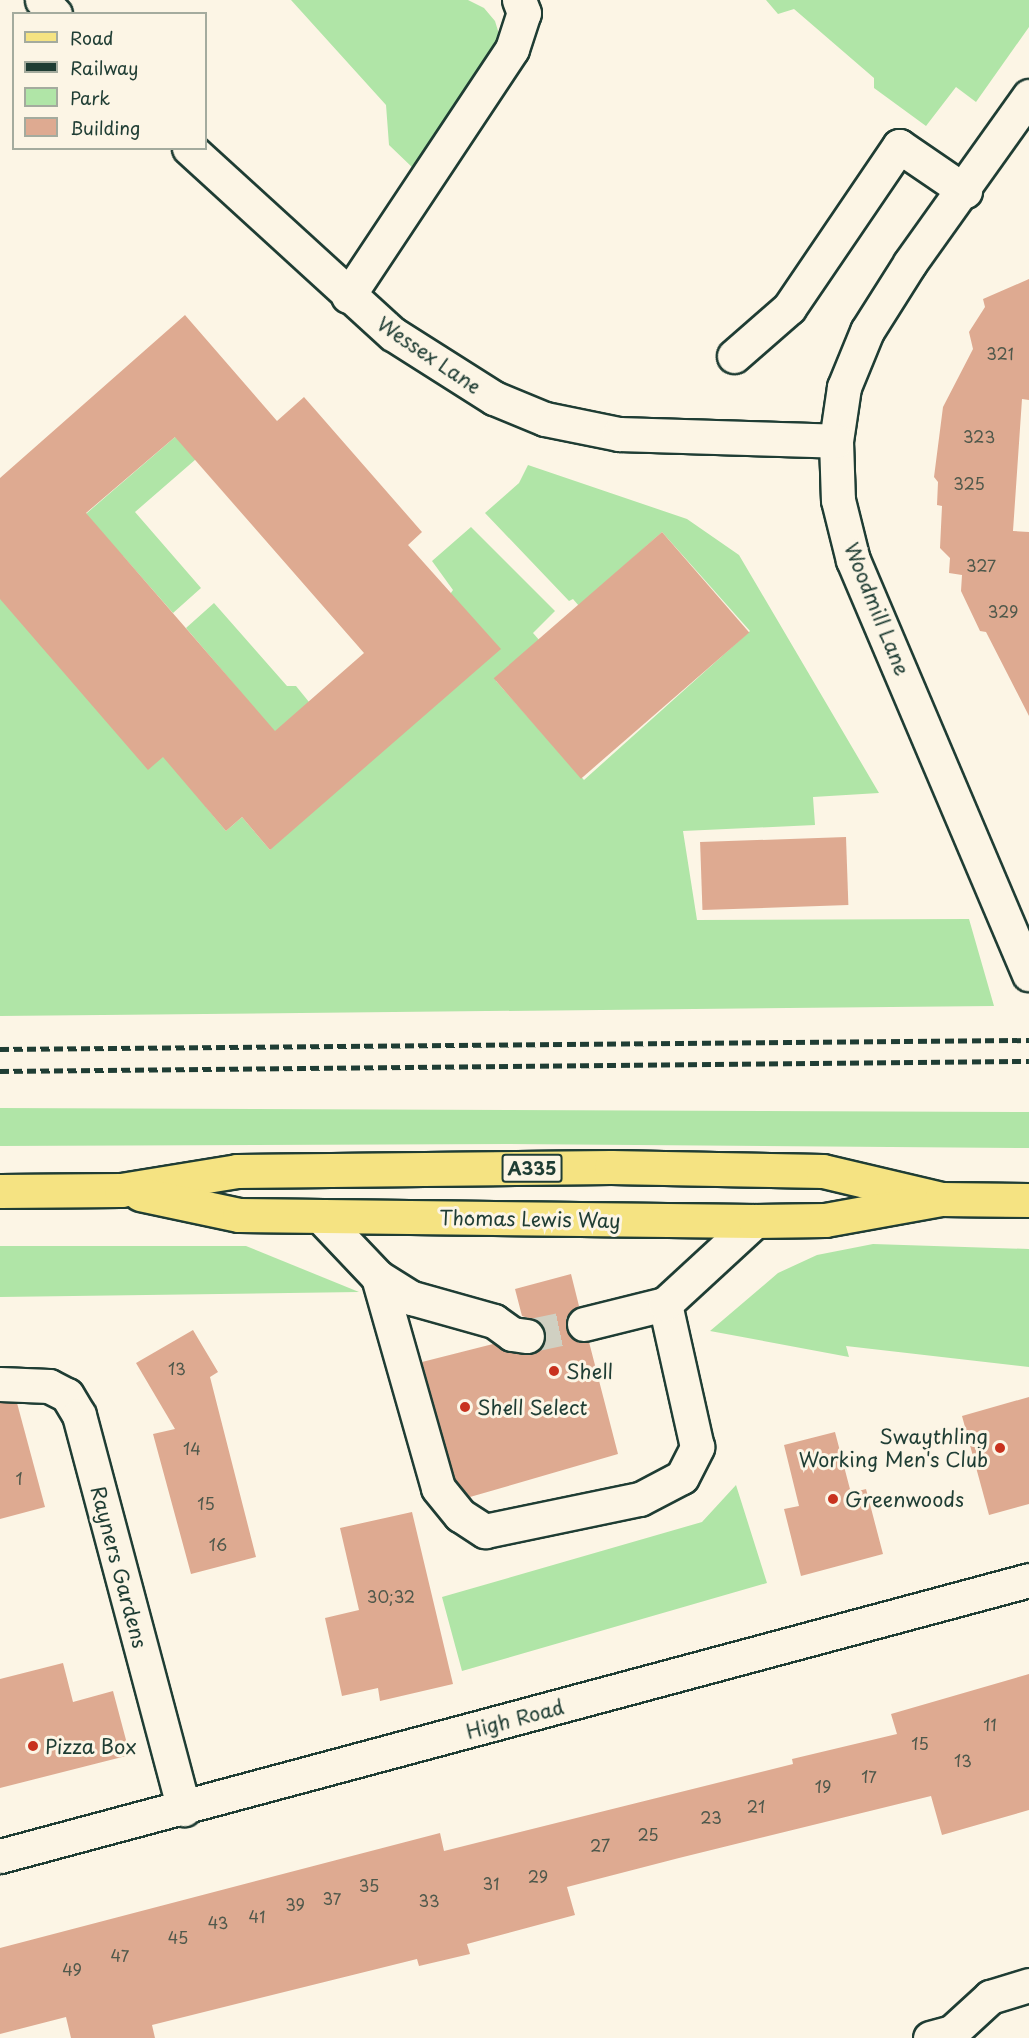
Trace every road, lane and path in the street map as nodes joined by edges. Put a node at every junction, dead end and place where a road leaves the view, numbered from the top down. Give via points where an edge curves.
1 (42, 0) edge
2 (519, 0) edge
3 (53, 12) edge
4 (1029, 96) edge
5 (191, 150) edge
6 (964, 191) junction
7 (348, 296) junction
8 (734, 356) dead end
9 (836, 441) junction
10 (1029, 974) edge
11 (121, 1190) junction
12 (0, 1191) edge
13 (940, 1199) junction
14 (1029, 1200) edge
15 (321, 1217) junction
16 (755, 1221) junction
17 (378, 1277) junction
18 (665, 1304) junction
19 (584, 1324) tunnel mouth
20 (527, 1336) tunnel mouth
21 (0, 1384) edge
22 (1029, 1580) edge
23 (184, 1809) junction
24 (0, 1856) edge
25 (1029, 1985) edge
26 (930, 2038) edge

1 - 3 street
2 - 7 street via 524,14 512,49
4 - 6 street, Woodmill Lane
5 - 7 street, Wessex Lane
6 - 8 street via 899,146 789,308
6 - 9 street, Woodmill Lane via 910,263 867,331 844,387
7 - 9 street, Wessex Lane via 444,370 494,398 545,419 619,434
9 - 10 street, Woodmill Lane via 838,500 853,560
11 - 12 main road, Thomas Lewis Way / A335
11 - 13 main road, Thomas Lewis Way / A335 via 237,1171 612,1167 823,1171
11 - 15 main road, Thomas Lewis Way / A335 via 238,1215
13 - 14 main road, Thomas Lewis Way / A335
13 - 16 main road, Thomas Lewis Way / A335 via 825,1220
15 - 16 main road, Thomas Lewis Way / A335
15 - 17 street
16 - 18 street
17 - 18 street via 438,1488 460,1515 484,1531 640,1499 682,1477 697,1447
17 - 20 street via 412,1298 494,1321 512,1334
18 - 19 street
21 - 23 street, Rayners Gardens via 49,1386 67,1395 79,1415
22 - 23 street, High Road
23 - 24 street, High Road
25 - 26 street via 990,1997 952,2032

